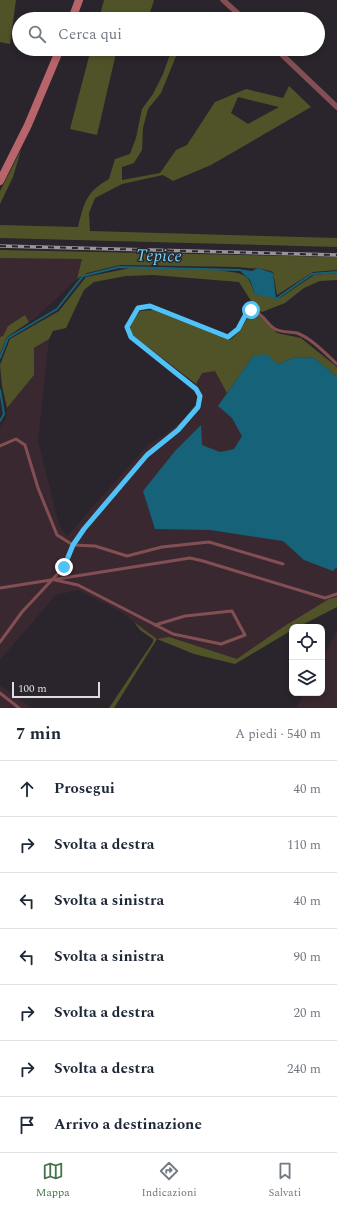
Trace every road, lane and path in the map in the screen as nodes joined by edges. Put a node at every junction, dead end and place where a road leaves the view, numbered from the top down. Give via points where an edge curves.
1 (79, 0) edge
2 (223, 0) edge
3 (75, 12) edge
4 (236, 12) edge
5 (57, 56) edge
6 (283, 56) edge
7 (337, 107) edge
8 (0, 181) edge
9 (337, 364) edge
10 (0, 446) edge
11 (73, 545) junction
12 (283, 564) dead end
13 (53, 579) junction
14 (0, 588) edge
15 (337, 594) edge
16 (155, 625) junction
17 (0, 642) edge
18 (0, 693) edge
19 (19, 708) edge

1 - 3 main road
2 - 4 street
5 - 8 main road via 28,125
6 - 7 street
9 - 11 lane via 311,342 297,334 284,333 274,328 261,314 251,310 238,329 228,337 150,306 138,308 127,327 131,337 196,389 200,396 198,407 178,430 147,455
10 - 11 lane via 16,439 25,445 38,488 57,535
11 - 12 lane via 95,546 127,556 162,547 209,542
11 - 13 lane via 64,567
13 - 14 lane
13 - 15 lane via 190,558 326,598
13 - 16 lane via 78,585
13 - 17 lane via 22,612
16 - 16 lane via 173,634 221,644 245,635 232,611 185,616
18 - 19 lane

